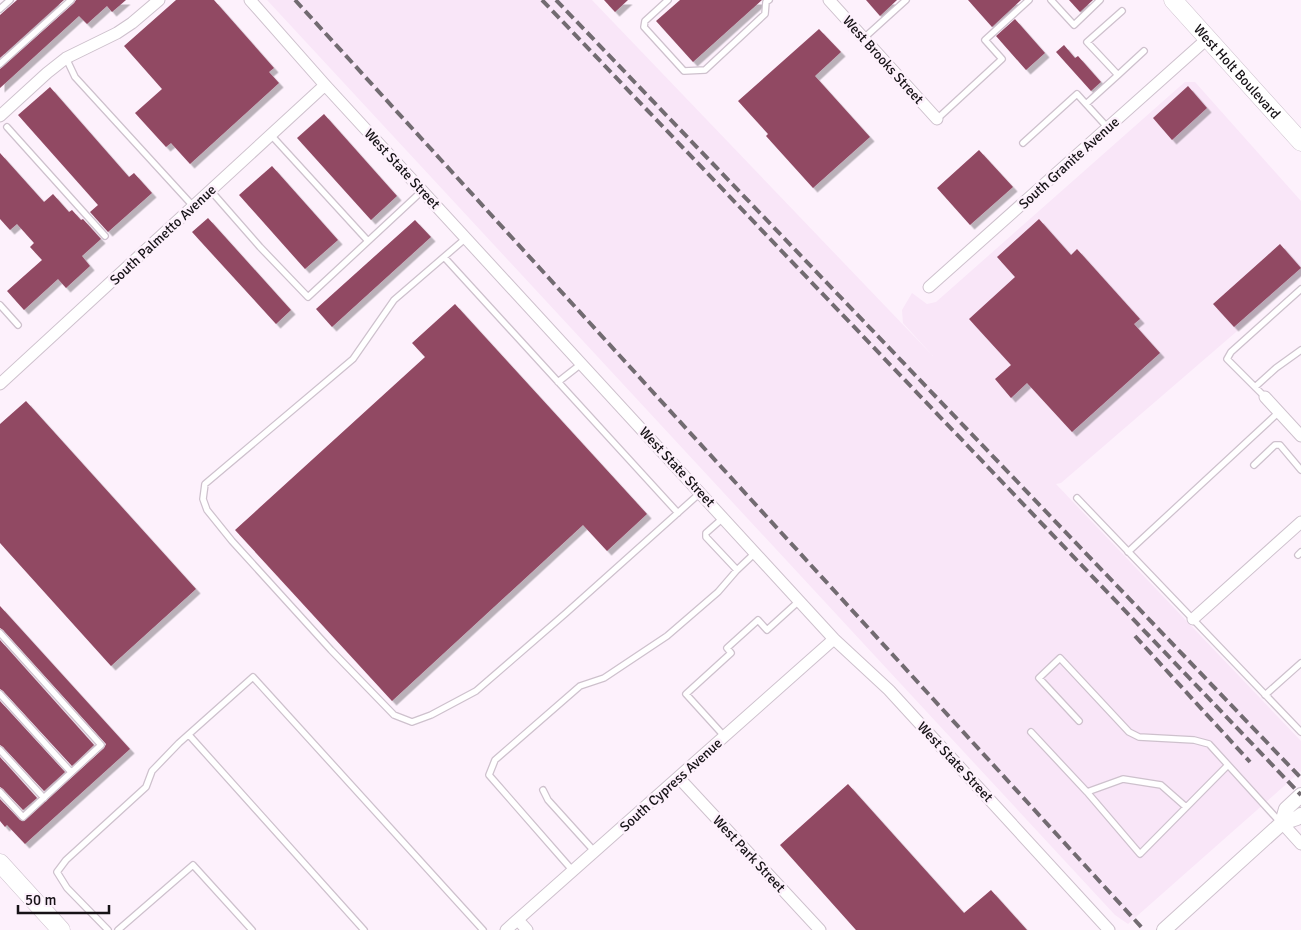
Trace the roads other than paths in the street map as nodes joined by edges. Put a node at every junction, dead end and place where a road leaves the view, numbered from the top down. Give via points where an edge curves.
1 (10, 0) edge
2 (70, 0) edge
3 (159, 0) edge
4 (250, 0) edge
5 (668, 0) edge
6 (769, 0) edge
7 (829, 0) edge
8 (906, 0) edge
9 (1029, 0) edge
10 (1051, 0) edge
11 (1100, 0) edge
12 (1173, 0) edge
13 (0, 9) edge
14 (1122, 11) dead end
15 (864, 38) junction
16 (1208, 38) junction
17 (1144, 50) dead end
18 (66, 58) junction
19 (0, 64) edge
20 (1118, 75) junction
21 (325, 85) junction
22 (1086, 104) junction
23 (0, 116) edge
24 (937, 119) joint
25 (7, 126) dead end
26 (1108, 128) junction
27 (271, 135) junction
28 (1301, 142) edge
29 (1023, 143) dead end
30 (210, 191) junction
31 (422, 191) junction
32 (193, 206) junction
33 (105, 236) dead end
34 (466, 238) junction
35 (368, 240) junction
36 (444, 257) junction
37 (929, 287) dead end
38 (1301, 289) edge
39 (0, 305) edge
40 (18, 325) dead end
41 (1301, 350) edge
42 (581, 364) junction
43 (558, 382) junction
44 (0, 384) edge
45 (1255, 387) junction
46 (1265, 397) joint
47 (1278, 412) junction
48 (1301, 436) edge
49 (1254, 464) dead end
50 (1301, 470) edge
51 (700, 493) junction
52 (1076, 498) dead end
53 (678, 513) junction
54 (723, 518) junction
55 (1301, 522) edge
56 (1128, 552) junction
57 (755, 553) junction
58 (737, 570) junction
59 (799, 601) junction
60 (1193, 619) junction
61 (0, 633) edge
62 (834, 639) junction
63 (1301, 663) edge
64 (0, 694) edge
65 (1265, 695) junction
66 (1079, 721) dead end
67 (1031, 732) dead end
68 (1301, 732) edge
69 (189, 735) junction
70 (725, 737) junction
71 (0, 750) edge
72 (1228, 765) junction
73 (72, 772) junction
74 (679, 778) junction
75 (543, 790) dead end
76 (0, 792) edge
77 (1087, 792) junction
78 (1301, 795) edge
79 (44, 798) junction
80 (1186, 807) junction
81 (1301, 815) edge
82 (1282, 823) junction
83 (1301, 844) edge
84 (595, 852) junction
85 (0, 863) edge
86 (573, 871) junction
87 (518, 920) junction
88 (61, 930) edge
89 (108, 930) edge
90 (118, 930) edge
91 (252, 930) edge
92 (364, 930) edge
93 (483, 930) edge
94 (506, 930) edge
95 (527, 930) edge
96 (820, 930) edge
97 (1109, 930) edge
98 (1164, 930) edge

1 - 13 lane
2 - 19 lane
3 - 18 street via 117,33
4 - 21 street, West State Street
5 - 6 lane via 645,21 644,27 684,70 705,70 765,14
7 - 15 street, West Brooks Street
8 - 15 lane
9 - 24 lane via 985,40 1002,59
10 - 11 lane via 1074,25
12 - 16 main road, West Holt Boulevard
14 - 20 lane via 1087,42
15 - 24 street, West Brooks Street
16 - 26 street, South Granite Avenue
16 - 28 main road, West Holt Boulevard
17 - 20 lane
18 - 23 street
18 - 32 lane via 76,77
20 - 22 lane
21 - 27 street, South Palmetto Avenue
21 - 31 street, West State Street
22 - 26 lane
22 - 29 lane via 1077,94
25 - 33 lane
26 - 37 street, South Granite Avenue
27 - 30 street, South Palmetto Avenue
27 - 35 lane
30 - 32 street, South Palmetto Avenue
30 - 35 lane via 308,297
31 - 34 street, West State Street
31 - 35 lane
32 - 44 street, South Palmetto Avenue
34 - 36 lane
34 - 42 street, West State Street
36 - 43 lane
36 - 53 lane via 394,300 353,359 205,484 203,499 207,510 318,636 394,715 412,722 476,691
38 - 45 lane via 1231,352 1228,359
39 - 40 lane
41 - 45 lane
42 - 43 lane
42 - 51 street, West State Street
43 - 53 lane
45 - 46 lane
46 - 47 street
47 - 48 street
47 - 56 lane
49 - 50 lane via 1275,445 1280,446
51 - 53 lane
51 - 54 street, West State Street
52 - 56 lane
54 - 57 street, West State Street
54 - 58 lane via 706,536
55 - 60 street
56 - 60 lane
57 - 58 lane
57 - 59 street, West State Street
58 - 86 lane via 718,592 667,636 604,678 580,686 496,760 489,775
59 - 62 street, West State Street
59 - 70 lane via 767,630 758,620 728,648 732,653 686,694
60 - 65 lane
61 - 73 lane via 101,745
62 - 70 street, South Cypress Avenue
62 - 97 street, West State Street via 889,690
63 - 65 lane
64 - 73 lane
65 - 68 lane
66 - 72 lane via 1039,678 1060,658 1129,732 1139,737 1209,744
67 - 77 lane
69 - 89 lane via 152,771 146,787 57,872 67,888
69 - 92 lane
69 - 93 lane via 253,677
70 - 74 street, South Cypress Avenue
71 - 79 lane
72 - 80 lane
72 - 82 lane
73 - 79 lane
74 - 84 street, South Cypress Avenue
74 - 96 street, West Park Street
75 - 84 lane via 548,800
76 - 79 lane via 23,817
77 - 80 lane via 1123,779 1161,785
77 - 80 lane via 1140,854
78 - 82 street via 1286,809
81 - 82 street
82 - 83 street
82 - 98 street
84 - 86 street, South Cypress Avenue
85 - 88 main road
86 - 87 street, South Cypress Avenue
87 - 94 street, South Cypress Avenue
87 - 95 street
90 - 91 lane via 193,864

